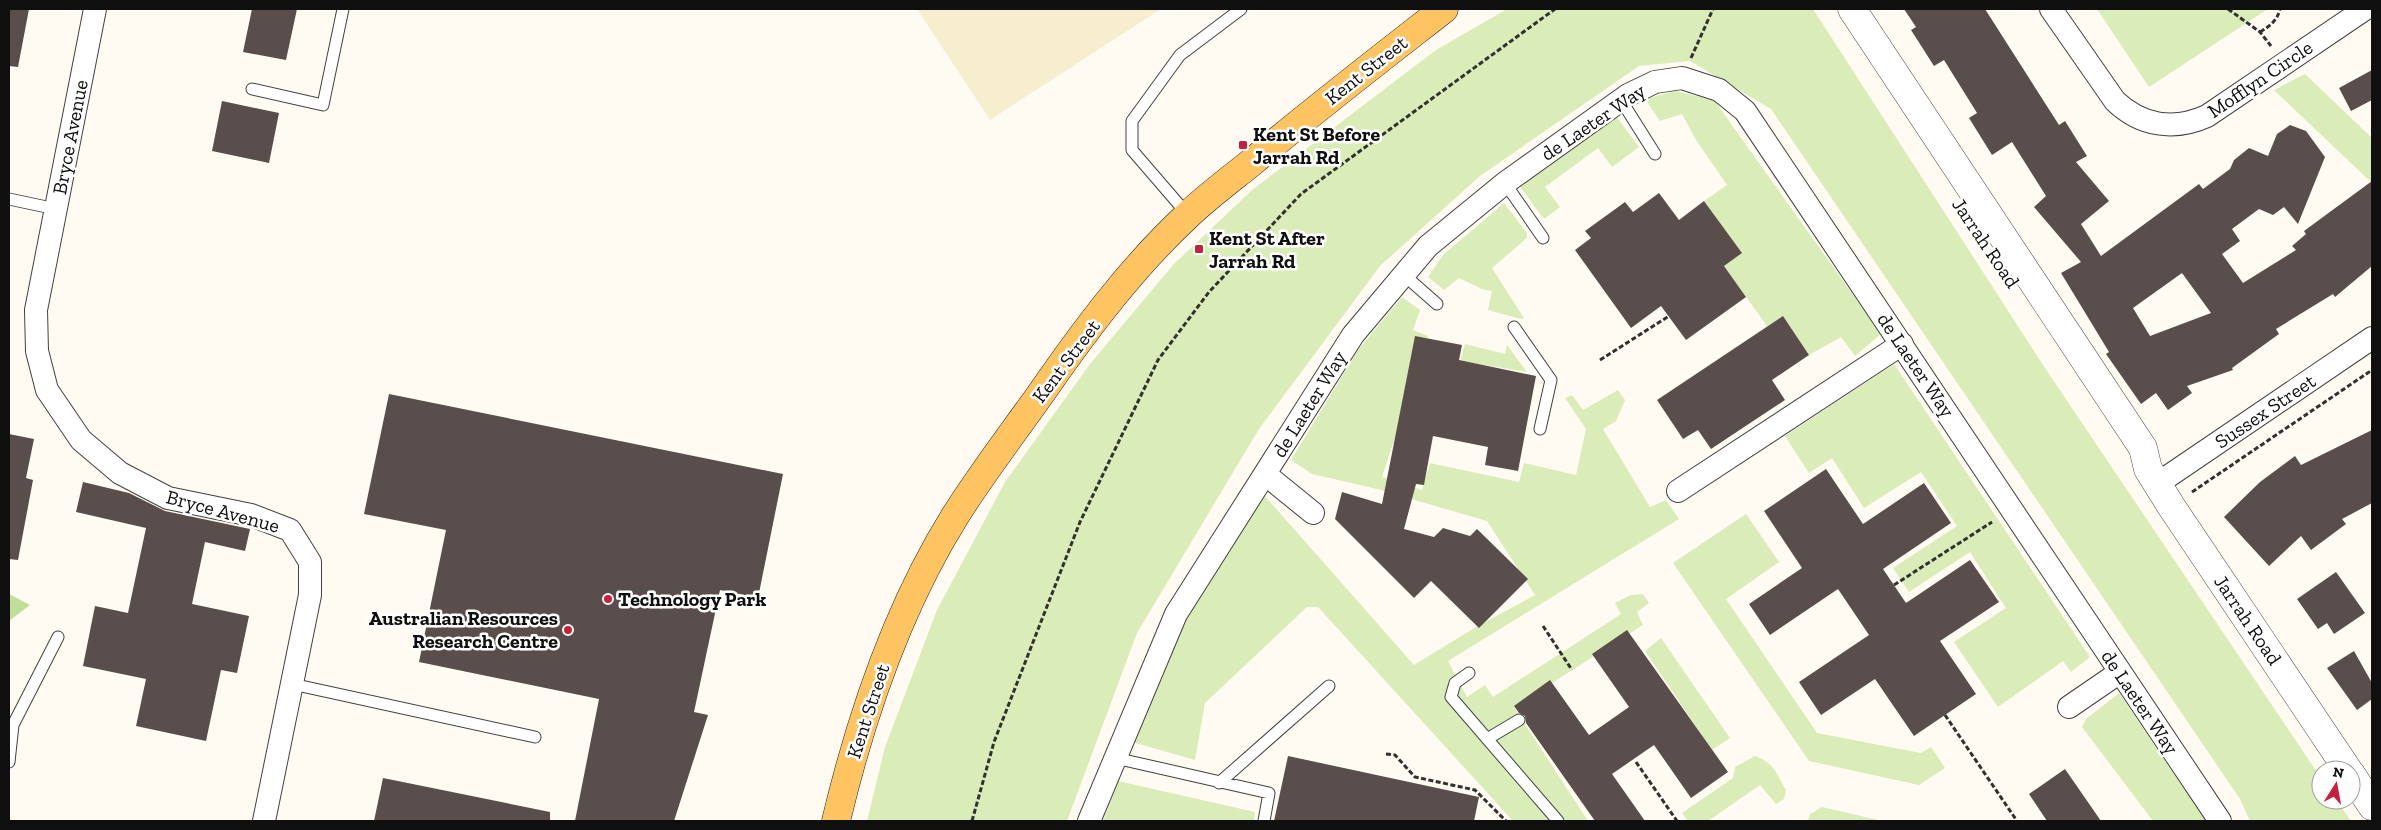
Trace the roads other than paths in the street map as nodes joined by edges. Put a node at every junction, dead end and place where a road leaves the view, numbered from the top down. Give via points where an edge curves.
1 (95, 9) edge
2 (343, 9) edge
3 (1241, 9) edge
4 (1444, 9) edge
5 (1832, 9) edge
6 (1852, 9) edge
7 (2051, 9) edge
8 (2365, 9) edge
9 (252, 88) dead end
10 (1621, 100) junction
11 (1655, 154) dead end
12 (1505, 183) junction
13 (9, 198) edge
14 (56, 209) junction
15 (1188, 215) junction
16 (1543, 238) dead end
17 (1404, 275) junction
18 (1437, 304) dead end
19 (1514, 327) dead end
20 (2372, 338) edge
21 (1902, 344) junction
22 (1540, 429) dead end
23 (1265, 474) junction
24 (2159, 486) junction
25 (1678, 491) dead end
26 (1313, 513) dead end
27 (58, 637) dead end
28 (2120, 672) junction
29 (1469, 673) dead end
30 (292, 684) junction
31 (1329, 686) dead end
32 (2069, 707) dead end
33 (1519, 720) dead end
34 (535, 737) dead end
35 (1487, 739) junction
36 (1115, 758) junction
37 (2345, 760) edge
38 (9, 762) edge
39 (1219, 783) junction
40 (264, 821) edge
41 (836, 821) edge
42 (1089, 821) edge
43 (1264, 821) edge
44 (1558, 821) edge
45 (2220, 821) edge

1 - 14 street, Bryce Avenue
2 - 9 lane via 323,105
3 - 15 lane via 1180,55 1132,121 1132,150
4 - 15 main road, Kent Street via 1318,107
5 - 24 street, Jarrah Road via 2129,458
6 - 24 street, Jarrah Road via 2143,448
7 - 8 street, Mofflyn Circle via 2115,101 2127,112 2159,125 2194,122 2207,116
10 - 11 lane
10 - 12 street, de Laeter Way
10 - 21 street, de Laeter Way via 1655,82 1682,78 1718,90 1745,111
12 - 16 lane
12 - 17 street, de Laeter Way via 1428,246
13 - 14 lane
14 - 30 street, Bryce Avenue via 36,310 37,351 47,390 81,440 120,473 168,498 251,515 290,530 310,562 310,595
15 - 41 main road, Kent Street via 1135,271 1066,357 954,517 892,641 870,699
17 - 18 lane
17 - 23 street, de Laeter Way via 1353,335
19 - 22 lane via 1551,380
20 - 24 street, Sussex Street
21 - 25 street
21 - 28 street, de Laeter Way
23 - 26 street
23 - 36 street, de Laeter Way via 1176,614
24 - 37 street, Jarrah Road
27 - 38 lane via 13,725
28 - 32 street
28 - 45 street, de Laeter Way
29 - 35 lane via 1455,683 1451,697
30 - 34 lane
30 - 40 street, Bryce Avenue
31 - 39 lane
33 - 35 lane
35 - 44 lane
36 - 39 lane
36 - 42 street, de Laeter Way
39 - 43 lane via 1269,793

